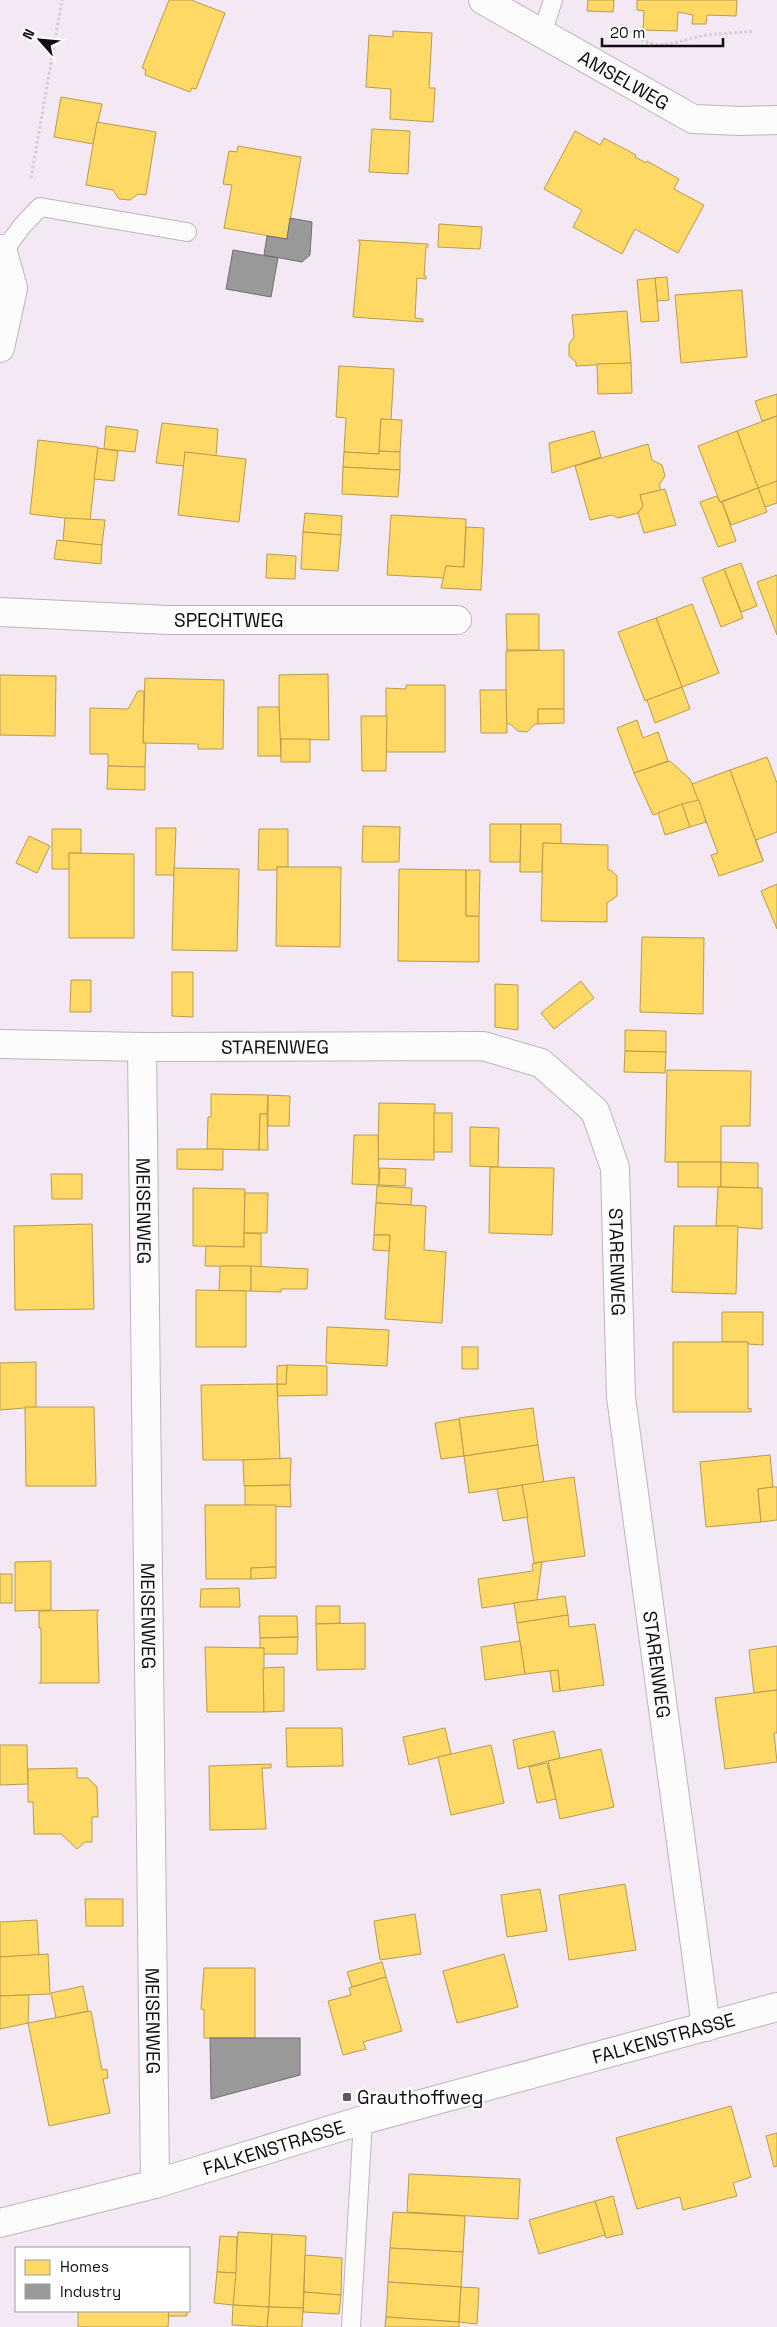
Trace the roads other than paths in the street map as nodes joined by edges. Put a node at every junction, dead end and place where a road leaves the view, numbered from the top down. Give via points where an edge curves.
1 (483, 0) edge
2 (553, 0) edge
3 (542, 34) junction
4 (777, 116) edge
5 (187, 232) dead end
6 (2, 251) edge
7 (0, 348) edge
8 (0, 612) edge
9 (457, 620) dead end
10 (0, 1044) edge
11 (142, 1047) junction
12 (777, 2007) edge
13 (706, 2027) junction
14 (363, 2120) junction
15 (155, 2184) junction
16 (0, 2223) edge
17 (351, 2327) edge

1 - 3 street, AMSELWEG
2 - 3 lane
3 - 4 street, AMSELWEG via 693,119 740,121
5 - 6 lane via 40,206
6 - 7 street via 13,288
8 - 9 street, SPECHTWEG via 168,620
10 - 11 street, STARENWEG
11 - 13 street, STARENWEG via 483,1046 541,1063 595,1111 615,1168 620,1397
11 - 15 street, MEISENWEG
12 - 13 street, FALKENSTRASSE
13 - 14 street, FALKENSTRASSE
14 - 15 street, FALKENSTRASSE
14 - 17 lane
15 - 16 street, FALKENSTRASSE

